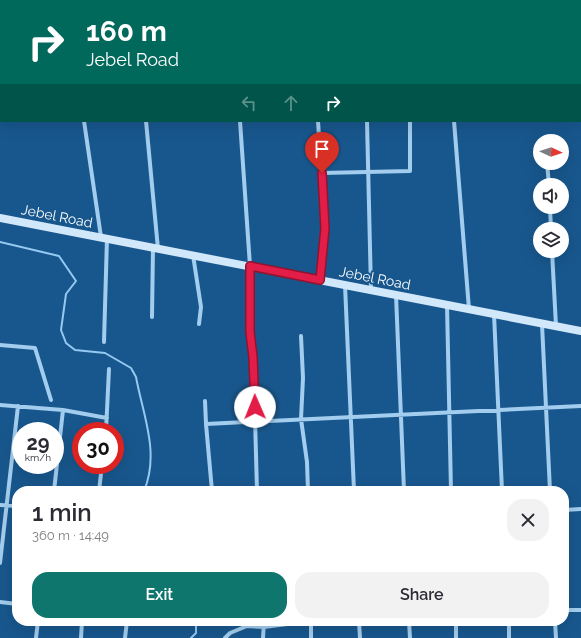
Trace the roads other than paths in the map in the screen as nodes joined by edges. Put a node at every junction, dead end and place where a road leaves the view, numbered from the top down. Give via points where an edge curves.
1 (84, 122) edge
2 (146, 122) edge
3 (240, 122) edge
4 (318, 122) edge
5 (367, 122) edge
6 (410, 122) edge
7 (454, 122) edge
8 (369, 171) junction
9 (322, 173) junction
10 (0, 218) edge
11 (104, 238) junction
12 (156, 248) junction
13 (193, 255) junction
14 (552, 258) edge
15 (250, 266) junction
16 (320, 280) junction
17 (345, 285) junction
18 (371, 290) junction
19 (396, 295) junction
20 (447, 304) junction
21 (469, 309) junction
22 (494, 314) junction
23 (152, 317) dead end
24 (199, 324) dead end
25 (542, 324) junction
26 (556, 326) junction
27 (581, 331) edge
28 (301, 336) dead end
29 (104, 342) dead end
30 (0, 345) edge
31 (109, 369) dead end
32 (51, 400) dead end
33 (205, 401) dead end
34 (0, 405) edge
35 (18, 406) junction
36 (581, 406) edge
37 (546, 407) junction
38 (63, 410) junction
39 (499, 410) junction
40 (448, 412) junction
41 (401, 414) junction
42 (351, 417) junction
43 (107, 418) junction
44 (301, 419) junction
45 (107, 422) edge
46 (255, 422) junction
47 (206, 424) junction
48 (101, 474) edge
49 (55, 486) edge
50 (100, 486) edge
51 (212, 486) edge
52 (257, 486) edge
53 (308, 486) edge
54 (354, 486) edge
55 (404, 486) edge
56 (451, 486) edge
57 (502, 486) edge
58 (550, 486) edge
59 (0, 505) edge
60 (8, 506) junction
61 (12, 506) edge
62 (581, 509) edge
63 (569, 510) edge
64 (0, 563) edge
65 (0, 602) edge
66 (12, 603) edge
67 (569, 610) edge
68 (581, 610) edge
69 (37, 626) edge
70 (82, 626) edge
71 (126, 626) edge
72 (272, 626) edge
73 (311, 626) edge
74 (360, 626) edge
75 (409, 626) edge
76 (456, 626) edge
77 (509, 626) edge
78 (555, 626) edge
79 (264, 627) junction
80 (36, 638) edge
81 (81, 638) edge
82 (125, 638) edge
83 (225, 638) edge
84 (263, 638) edge
85 (311, 638) edge
86 (360, 638) edge
87 (410, 638) edge
88 (456, 638) edge
89 (510, 638) edge
90 (556, 638) edge

1 - 11 street
2 - 12 street
3 - 15 street
4 - 9 street
5 - 8 street
6 - 8 street via 410,171
7 - 21 street
8 - 9 street
8 - 18 street
9 - 16 street via 325,228
10 - 11 main road, Jebel Road
11 - 12 main road, Jebel Road
11 - 29 street
12 - 13 main road, Jebel Road
12 - 23 street
13 - 15 main road, Jebel Road
13 - 24 street via 201,307
14 - 26 street
15 - 16 main road, Jebel Road
15 - 46 street via 250,332
16 - 17 main road, Jebel Road
17 - 18 main road, Jebel Road
17 - 42 street
18 - 19 main road, Jebel Road
19 - 20 main road, Jebel Road
19 - 41 street
20 - 21 main road, Jebel Road
20 - 40 street
21 - 22 main road, Jebel Road
22 - 25 main road, Jebel Road
22 - 39 street
25 - 26 main road, Jebel Road
25 - 37 street
26 - 27 main road, Jebel Road
28 - 44 street
30 - 32 street via 35,348
31 - 43 street
33 - 47 street
34 - 35 street
35 - 38 street
35 - 60 street
36 - 37 street
37 - 39 street
37 - 58 street
38 - 43 street
38 - 49 street
39 - 40 street
39 - 57 street
40 - 41 street
40 - 56 street
41 - 42 street
41 - 55 street
42 - 44 street
42 - 54 street
43 - 45 street
44 - 46 street
44 - 53 street
46 - 47 street
46 - 52 street
47 - 51 street
48 - 50 street
59 - 60 street
60 - 61 street
60 - 64 street
62 - 63 street
65 - 66 street
67 - 68 street
69 - 80 street
70 - 81 street
71 - 82 street
72 - 79 street
73 - 85 street
74 - 86 street
75 - 87 street
76 - 88 street
77 - 89 street
78 - 90 street
79 - 83 street via 247,626
79 - 84 street

